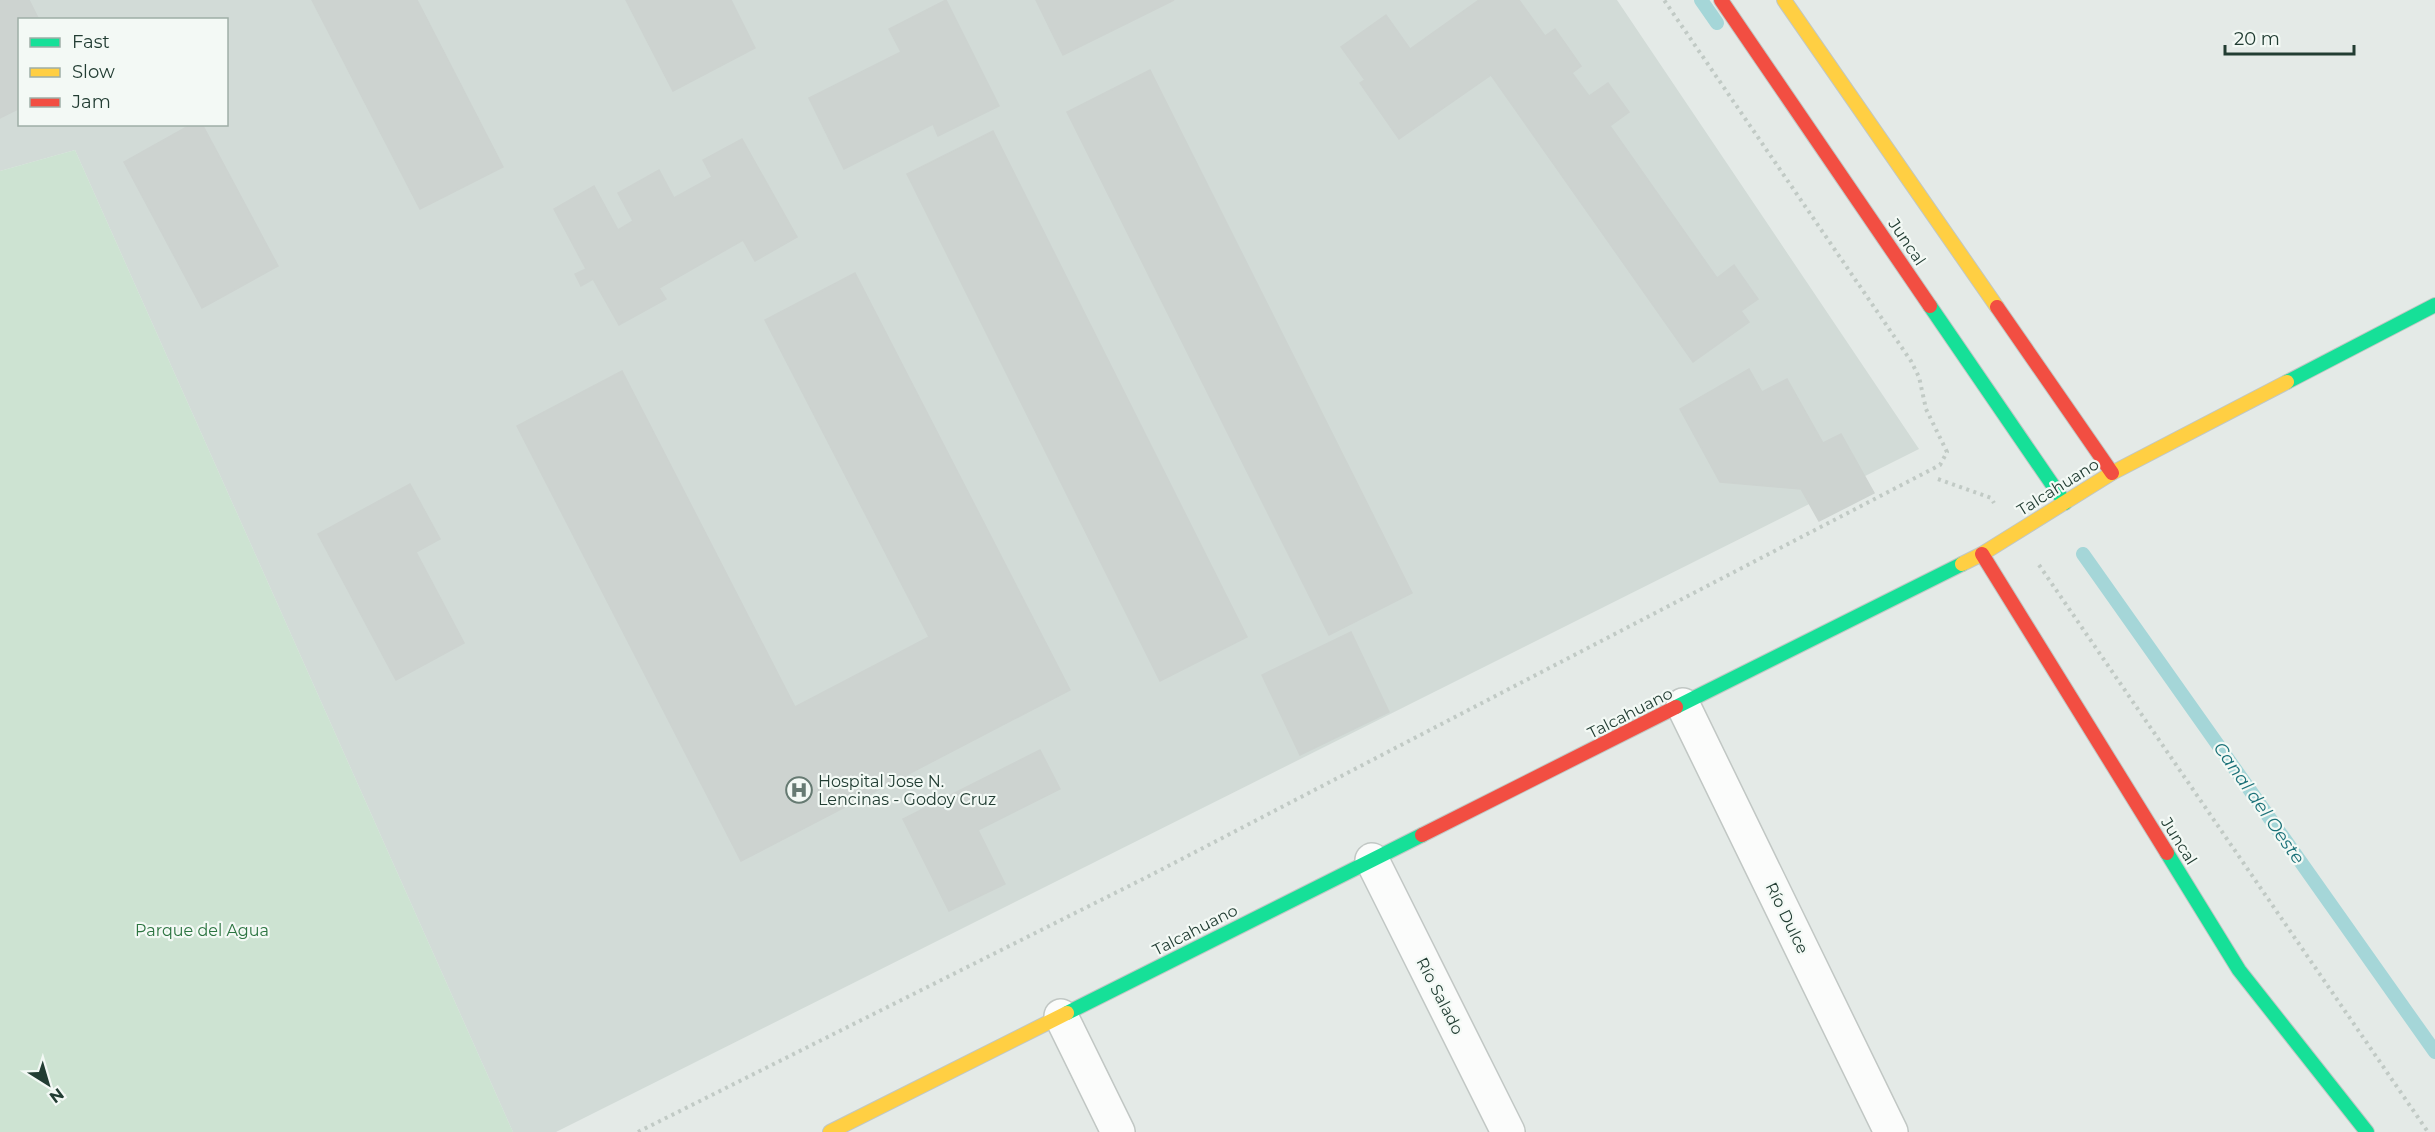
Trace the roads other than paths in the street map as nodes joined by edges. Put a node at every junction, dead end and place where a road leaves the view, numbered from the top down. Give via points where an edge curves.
1 (1721, 0) edge
2 (1784, 0) edge
3 (2435, 305) edge
4 (2112, 472) junction
5 (2065, 503) junction
6 (1982, 554) junction
7 (1683, 705) junction
8 (1372, 860) junction
9 (1062, 1016) junction
10 (830, 1132) edge
11 (1118, 1132) edge
12 (1508, 1132) edge
13 (1891, 1132) edge
14 (2367, 1132) edge

1 - 5 street, Juncal
2 - 4 street
3 - 4 street, Talcahuano
4 - 5 street, Talcahuano
5 - 6 street, Talcahuano
6 - 7 street, Talcahuano
6 - 14 street, Juncal via 2239,970
7 - 8 street, Talcahuano
7 - 13 street, Río Dulce
8 - 9 street, Talcahuano
8 - 12 street, Río Salado
9 - 10 street, Talcahuano
9 - 11 street

